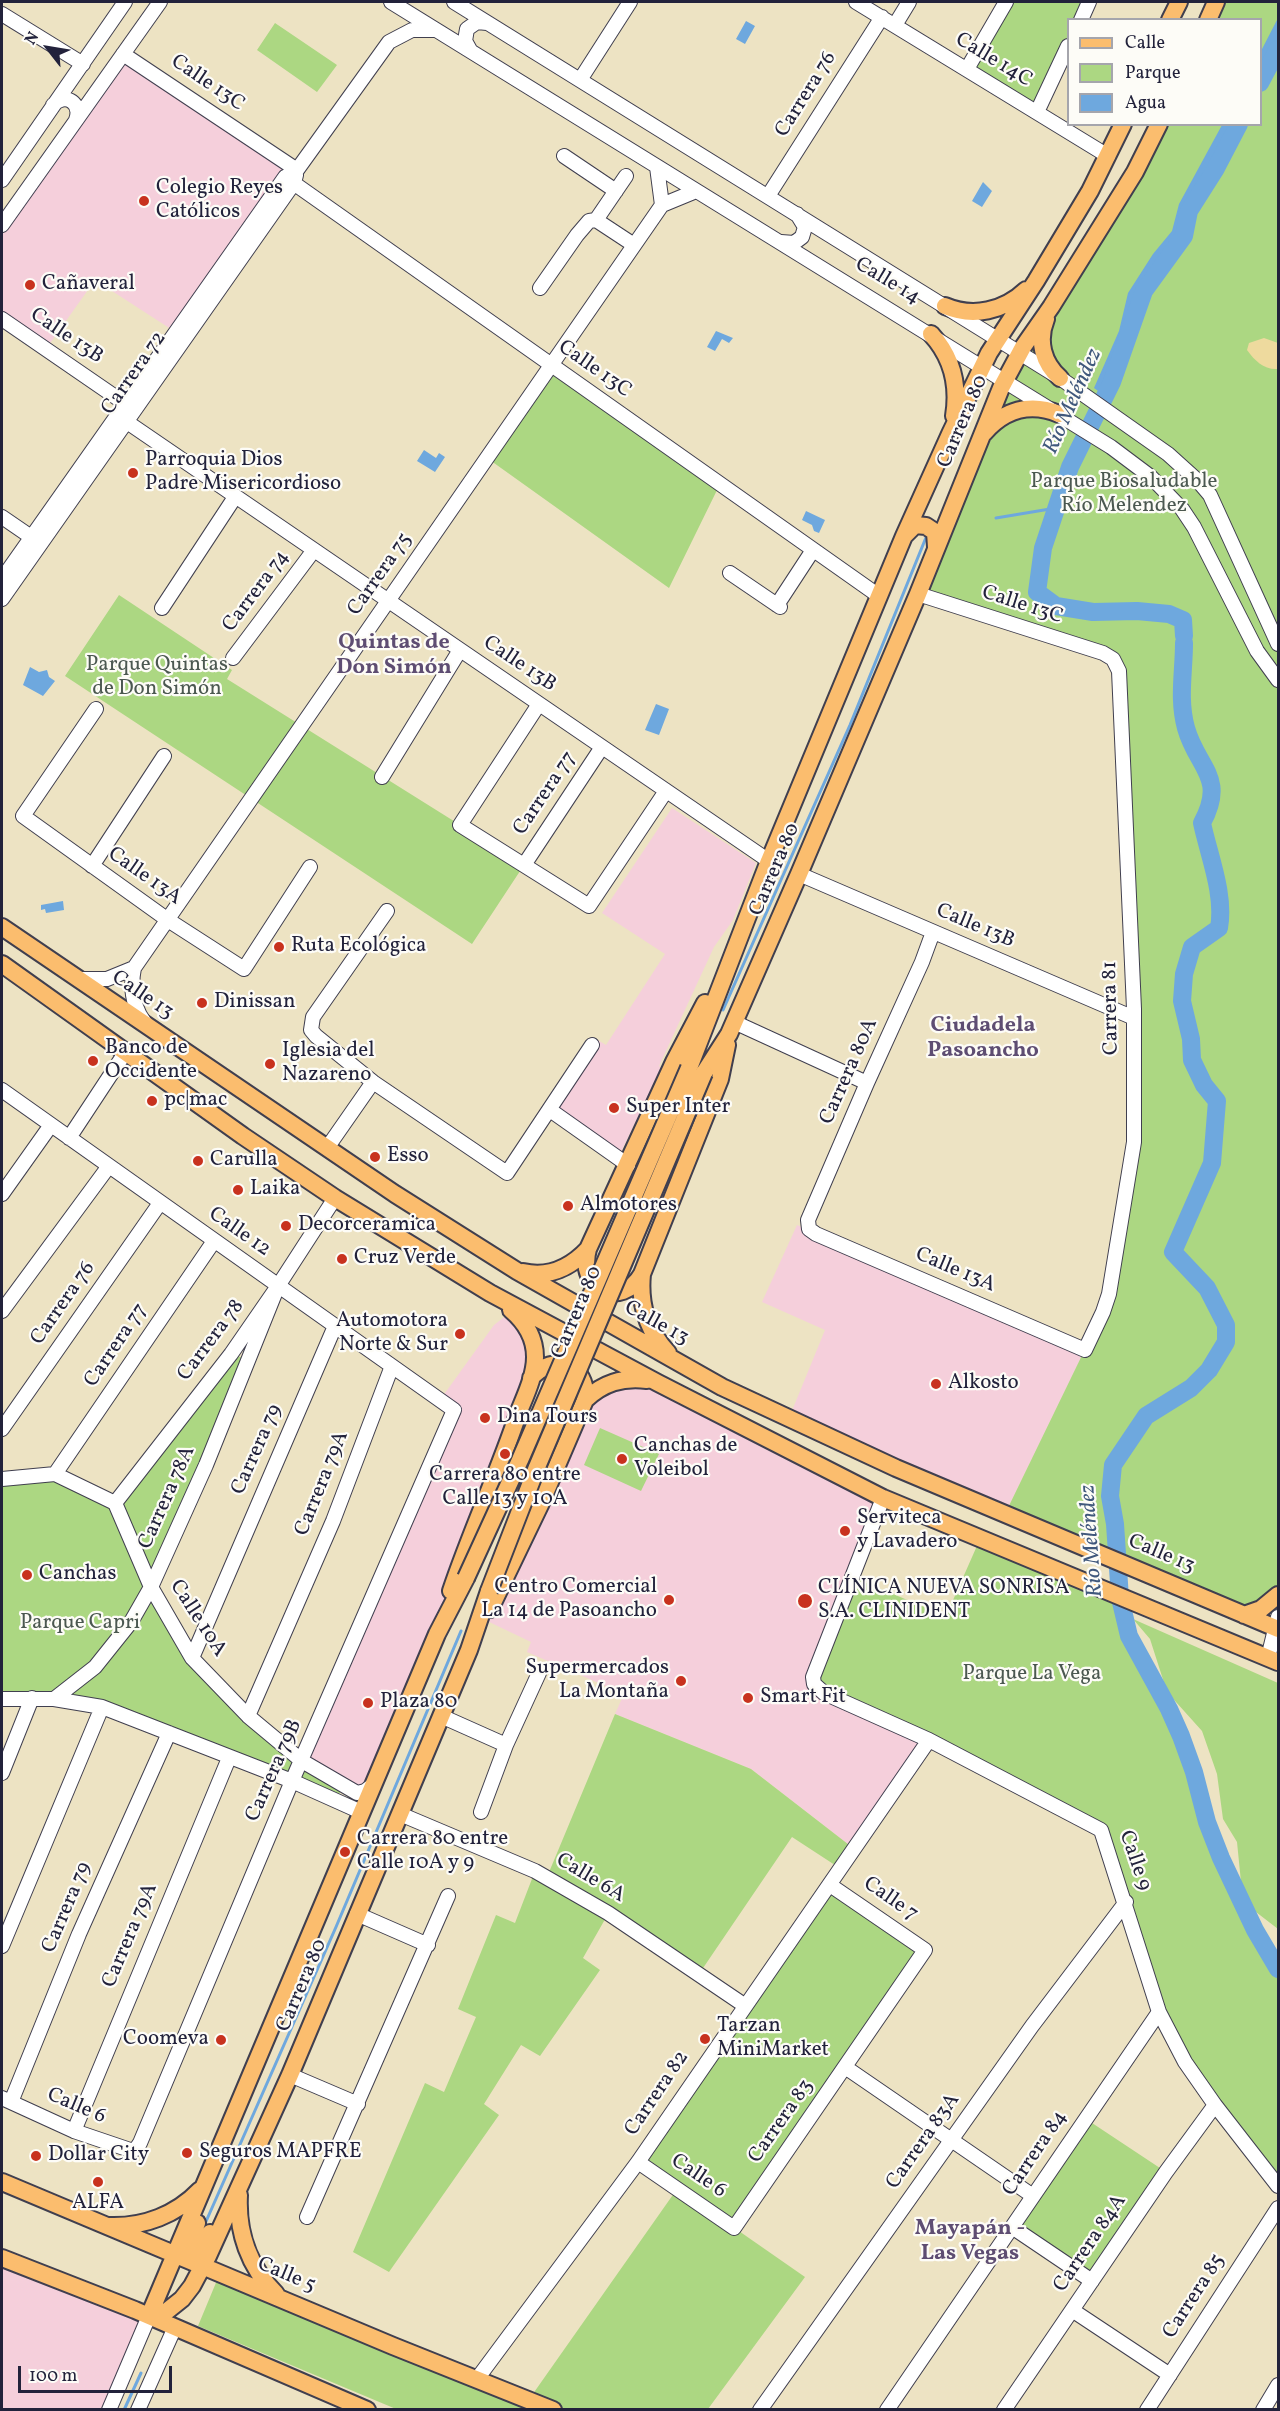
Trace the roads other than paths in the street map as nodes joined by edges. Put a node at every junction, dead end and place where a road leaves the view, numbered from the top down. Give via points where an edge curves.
1 (125, 2) edge
2 (160, 2) edge
3 (391, 2) edge
4 (454, 2) edge
5 (630, 2) edge
6 (856, 2) edge
7 (909, 2) edge
8 (1006, 2) edge
9 (1089, 2) edge
10 (1179, 2) edge
11 (1216, 2) edge
12 (2, 14) edge
13 (882, 17) junction
14 (1082, 18) edge
15 (1171, 18) edge
16 (1209, 18) edge
17 (489, 24) junction
18 (895, 25) junction
19 (437, 30) junction
20 (1067, 48) edge
21 (471, 51) junction
22 (123, 54) junction
23 (83, 64) junction
24 (967, 69) junction
25 (580, 80) junction
26 (53, 106) junction
27 (1037, 112) junction
28 (76, 120) junction
29 (1122, 126) edge
30 (1158, 126) edge
31 (564, 156) dead end
32 (1108, 156) junction
33 (657, 167) junction
34 (626, 176) dead end
35 (292, 177) junction
36 (2, 180) edge
37 (616, 191) junction
38 (696, 191) junction
39 (768, 196) junction
40 (662, 205) junction
41 (797, 214) junction
42 (596, 220) junction
43 (2, 225) edge
44 (779, 241) junction
45 (634, 245) junction
46 (1036, 281) junction
47 (540, 288) dead end
48 (945, 306) junction
49 (1051, 307) junction
50 (2, 319) edge
51 (931, 334) junction
52 (997, 340) junction
53 (1019, 354) junction
54 (551, 365) junction
55 (982, 366) junction
56 (1060, 378) junction
57 (1005, 380) junction
58 (131, 407) junction
59 (1059, 414) junction
60 (127, 422) junction
61 (950, 434) junction
62 (978, 445) junction
63 (236, 496) junction
64 (2, 517) edge
65 (904, 536) junction
66 (36, 541) junction
67 (936, 548) junction
68 (314, 550) junction
69 (813, 550) junction
70 (730, 573) dead end
71 (2, 579) edge
72 (918, 594) junction
73 (879, 596) junction
74 (2, 599) edge
75 (388, 601) junction
76 (162, 608) dead end
77 (1278, 644) edge
78 (460, 650) junction
79 (233, 658) dead end
80 (1113, 659) joint
81 (1278, 680) edge
82 (539, 704) junction
83 (96, 709) dead end
84 (602, 747) junction
85 (164, 756) dead end
86 (382, 777) dead end
87 (666, 791) junction
88 (769, 861) junction
89 (524, 865) junction
90 (92, 867) junction
91 (310, 867) dead end
92 (799, 874) junction
93 (387, 911) dead end
94 (168, 920) junction
95 (2, 927) edge
96 (933, 932) junction
97 (742, 933) junction
98 (2, 964) edge
99 (135, 968) junction
100 (77, 979) junction
101 (1134, 1018) junction
102 (148, 1027) junction
103 (732, 1028) junction
104 (592, 1045) dead end
105 (125, 1053) junction
106 (697, 1071) junction
107 (373, 1082) junction
108 (867, 1083) junction
109 (2, 1090) edge
110 (550, 1110) junction
111 (51, 1125) junction
112 (69, 1138) junction
113 (327, 1148) junction
114 (628, 1165) junction
115 (109, 1166) junction
116 (2, 1194) edge
117 (335, 1198) junction
118 (160, 1203) junction
119 (809, 1229) joint
120 (214, 1241) junction
121 (588, 1249) junction
122 (517, 1271) junction
123 (642, 1274) junction
124 (278, 1286) junction
125 (490, 1293) junction
126 (2, 1311) edge
127 (335, 1326) junction
128 (1085, 1350) joint
129 (677, 1361) junction
130 (392, 1366) junction
131 (531, 1378) junction
132 (658, 1383) junction
133 (585, 1400) junction
134 (454, 1410) joint
135 (2, 1429) edge
136 (55, 1474) junction
137 (2, 1479) edge
138 (883, 1498) junction
139 (115, 1503) junction
140 (151, 1587) junction
141 (1278, 1595) edge
142 (1244, 1615) junction
143 (1278, 1625) edge
144 (437, 1634) junction
145 (469, 1650) junction
146 (192, 1658) junction
147 (1273, 1660) edge
148 (540, 1673) dead end
149 (32, 1698) junction
150 (2, 1699) edge
151 (54, 1699) junction
152 (102, 1707) junction
153 (248, 1716) junction
154 (441, 1716) junction
155 (169, 1733) junction
156 (929, 1740) junction
157 (506, 1745) junction
158 (229, 1758) junction
159 (302, 1761) junction
160 (2, 1773) edge
161 (292, 1781) junction
162 (374, 1784) junction
163 (481, 1812) dead end
164 (361, 1814) junction
165 (400, 1814) junction
166 (830, 1885) junction
167 (448, 1896) dead end
168 (1126, 1902) junction
169 (357, 1914) junction
170 (428, 1945) junction
171 (2, 1946) edge
172 (925, 1950) joint
173 (744, 2005) junction
174 (1159, 2012) junction
175 (845, 2067) junction
176 (290, 2075) junction
177 (6, 2100) edge
178 (358, 2103) junction
179 (1215, 2105) junction
180 (74, 2131) junction
181 (951, 2140) junction
182 (136, 2149) joint
183 (638, 2162) junction
184 (2, 2182) edge
185 (205, 2185) junction
186 (240, 2185) junction
187 (1278, 2186) edge
188 (1033, 2196) junction
189 (1278, 2208) edge
190 (307, 2217) dead end
191 (104, 2225) junction
192 (1012, 2227) junction
193 (734, 2228) joint
194 (175, 2254) junction
195 (2, 2258) edge
196 (203, 2266) junction
197 (1092, 2281) junction
198 (278, 2296) junction
199 (1072, 2310) junction
200 (149, 2316) junction
201 (175, 2327) junction
202 (1170, 2375) junction
203 (477, 2379) junction
204 (1278, 2385) edge
205 (110, 2409) edge
206 (138, 2409) edge
207 (367, 2409) edge
208 (553, 2409) edge
209 (760, 2409) edge
210 (887, 2409) edge
211 (1004, 2409) edge
212 (1147, 2409) edge
213 (1263, 2409) edge

1 - 23 street
2 - 22 street
3 - 19 street, Calle 14
4 - 17 street, Calle 14
5 - 25 street
6 - 13 street, Calle 14C
7 - 18 street
8 - 24 street
9 - 14 street
10 - 15 main road
11 - 16 main road
12 - 23 street
13 - 18 street, Calle 14C
13 - 39 street, Carrera 76
17 - 21 street via 477,21 467,28 465,40
17 - 25 street, Calle 14
18 - 24 street, Calle 14C
19 - 21 street, Calle 14
19 - 35 street, Carrera 72 via 412,30 390,42
20 - 27 street
21 - 33 street, Calle 14
22 - 28 street
22 - 35 street, Calle 13C
23 - 26 street
24 - 27 street, Calle 14C
25 - 39 street, Calle 14
26 - 28 street via 58,100 72,101 77,106
26 - 36 street
27 - 32 street, Calle 14C
28 - 43 street
29 - 32 main road, Carrera 80
30 - 49 main road, Carrera 80 via 1135,172
31 - 37 street
32 - 46 main road, Carrera 80
33 - 38 street, Calle 14
33 - 40 street
34 - 37 street
35 - 54 street, Calle 13C
35 - 58 street, Carrera 72
37 - 42 street
38 - 40 street
38 - 44 street, Calle 14
39 - 41 street, Calle 14
40 - 45 street, Carrera 75
41 - 44 street via 805,227 802,237 794,243
41 - 48 street, Calle 14
42 - 45 street
42 - 47 street via 586,222
44 - 51 street, Calle 14
45 - 54 street, Carrera 75
46 - 48 main road via 1012,302 992,310 964,312
46 - 52 main road, Carrera 80
48 - 52 street, Calle 14
49 - 53 main road, Carrera 80
49 - 56 main road via 1041,342 1049,366
50 - 58 street, Calle 13B
51 - 55 street, Calle 14
51 - 61 main road via 955,373 956,406
52 - 53 street, Calle 14
52 - 55 main road, Carrera 80
53 - 56 street, Calle 14
53 - 57 main road, Carrera 80
54 - 69 street, Calle 13C
54 - 75 street, Carrera 75
55 - 57 street, Calle 14
55 - 61 main road, Carrera 80
56 - 77 street, Calle 14 via 1168,454 1199,482 1209,495
57 - 59 street, Calle 14
57 - 62 main road, Carrera 80
58 - 60 street, Carrera 72
58 - 66 street, Carrera 72
59 - 62 main road via 1034,408 1016,410 993,423
59 - 81 street, Calle 14 via 1151,477 1182,509 1257,651
60 - 63 street, Calle 13B
60 - 66 street, Carrera 72
61 - 65 main road, Carrera 80
62 - 67 main road, Carrera 80
63 - 68 street, Calle 13B
63 - 76 street
64 - 66 street
65 - 67 main road via 910,527 926,526 937,537
65 - 73 main road, Carrera 80
66 - 71 street, Carrera 72
66 - 74 street, Carrera 72
67 - 72 main road, Carrera 80
68 - 75 street, Calle 13B
68 - 79 street, Carrera 74
69 - 70 street via 778,606
69 - 73 street, Calle 13C
72 - 80 street, Calle 13C
72 - 92 main road, Carrera 80
73 - 88 main road, Carrera 80
75 - 78 street, Calle 13B
75 - 94 street, Carrera 75
78 - 82 street, Calle 13B
78 - 86 street
80 - 101 street, Carrera 81 via 1119,671
82 - 84 street, Calle 13B
82 - 89 street via 460,825
83 - 90 street, Calle 13A via 23,816
84 - 87 street, Calle 13B
84 - 89 street, Carrera 77
85 - 90 street
87 - 88 street, Calle 13B
87 - 89 street via 589,906
88 - 97 main road, Carrera 80
90 - 94 street, Calle 13A
91 - 94 street, Calle 13A via 244,969
92 - 96 street, Calle 13B
92 - 103 main road, Carrera 80
93 - 107 street via 310,1024 316,1036
94 - 99 street, Carrera 75
95 - 100 main road, Calle 13
96 - 101 street, Calle 13B
96 - 108 street, Carrera 80A
97 - 106 main road, Carrera 80
97 - 114 main road via 674,1062
98 - 105 main road
99 - 100 street via 107,979
99 - 102 street, Carrera 75 via 132,997
100 - 102 main road, Calle 13
101 - 128 street, Carrera 81 via 1134,1142 1109,1294
102 - 113 main road, Calle 13
103 - 106 main road, Carrera 80
103 - 108 street
103 - 123 main road via 720,1080
104 - 110 street
105 - 112 street
105 - 117 main road
106 - 144 main road, Carrera 80, bridge
106 - 145 main road, Carrera 80, bridge via 537,1467
107 - 110 street via 507,1173
107 - 113 street
108 - 119 street, Carrera 80A via 808,1220
109 - 111 street, Calle 12
110 - 114 street
111 - 112 street, Calle 12
111 - 116 street
112 - 115 street, Calle 12
113 - 122 main road, Calle 13
114 - 121 main road
115 - 118 street, Calle 12
115 - 126 street
117 - 124 street, Carrera 78
117 - 125 main road
118 - 120 street, Calle 12
118 - 135 street, Carrera 76
119 - 128 street, Calle 13A
120 - 124 street, Calle 12
120 - 136 street, Carrera 77
121 - 122 main road via 555,1272
121 - 123 main road via 586,1271 599,1289 621,1292 631,1288
122 - 129 main road, Calle 13
123 - 129 main road via 641,1298 648,1322 659,1343
124 - 127 street, Calle 12
124 - 139 street, Carrera 78 via 231,1354
124 - 140 street, Carrera 78A via 210,1455
125 - 131 main road, Carrera 80 via 517,1316 530,1334 535,1356
125 - 132 main road
127 - 130 street, Calle 12
127 - 146 street, Carrera 79
129 - 142 main road, Calle 13 via 722,1387 896,1468
130 - 134 street, Calle 12
130 - 153 street, Carrera 79A via 333,1521
131 - 133 main road via 545,1366 572,1368 584,1382
131 - 144 main road, Carrera 80
132 - 133 main road via 624,1379 602,1386
132 - 138 main road
133 - 145 main road, Carrera 80 via 538,1509
134 - 159 street, Carrera 79B
136 - 137 street
136 - 139 street
138 - 147 main road
138 - 156 street, Calle 9 via 813,1677 814,1684 824,1693
139 - 140 street, Calle 10A
140 - 146 street, Calle 10A
140 - 151 street, Carrera 78A via 95,1668
141 - 142 main road via 1265,1607
142 - 143 main road, Calle 13
143 - 147 street
144 - 162 main road, Carrera 80
145 - 154 main road, Carrera 80
146 - 153 street, Calle 10A
148 - 157 street
149 - 150 street
149 - 151 street
149 - 160 street
151 - 152 street
152 - 155 street
152 - 171 street
153 - 159 street, Calle 10A
154 - 157 street
154 - 165 main road, Carrera 80
155 - 158 street
155 - 177 street, Carrera 79
156 - 166 street, Carrera 82
156 - 168 street, Calle 9 via 1101,1830
157 - 163 street
158 - 161 street
158 - 180 street, Carrera 79A
159 - 161 street, Carrera 79B
159 - 162 street, Calle 10A via 357,1793
161 - 164 street
161 - 182 street, Carrera 79B
162 - 164 main road, Carrera 80
164 - 185 main road, Carrera 80
165 - 169 main road, Carrera 80
165 - 173 street, Calle 6A via 540,1874 608,1913
166 - 172 street, Calle 7
166 - 173 street, Carrera 82
167 - 170 street
168 - 174 street, Calle 9
168 - 181 street, Carrera 83A
169 - 170 street
169 - 176 main road, Carrera 80
170 - 178 street
172 - 175 street, Carrera 83
173 - 183 street, Carrera 82
174 - 179 street, Calle 9 via 1185,2062
174 - 188 street, Carrera 84
175 - 181 street
175 - 193 street, Carrera 83
176 - 178 street
176 - 186 main road, Carrera 80
177 - 180 street, Calle 6
178 - 190 street
179 - 187 street, Calle 9
179 - 197 street, Carrera 84A
180 - 182 street, Calle 6 via 130,2151
181 - 188 street
181 - 209 street, Carrera 83A
183 - 193 street, Calle 6
183 - 203 street, Carrera 82
184 - 191 main road, Calle 5
185 - 186 main road via 205,2200 190,2242 195,2249 203,2247 226,2202
185 - 191 main road via 184,2204 159,2218 132,2225
185 - 194 main road, Carrera 80
186 - 196 main road, Carrera 80
186 - 198 main road via 244,2242 259,2274
188 - 192 street, Carrera 84
189 - 202 street, Carrera 85
191 - 194 main road, Calle 5
192 - 197 street
192 - 210 street, Carrera 84
194 - 196 main road, Calle 5
194 - 200 main road, Carrera 80
195 - 200 main road
196 - 198 main road, Calle 5
196 - 200 main road, Carrera 80 via 182,2299 167,2312
197 - 199 street, Carrera 84A
198 - 203 main road, Calle 5
199 - 202 street
199 - 211 street, Carrera 84A
200 - 201 main road
200 - 205 street, Carrera 80
201 - 206 street
201 - 207 main road
202 - 212 street, Carrera 85
203 - 208 main road, Calle 5
204 - 213 street

